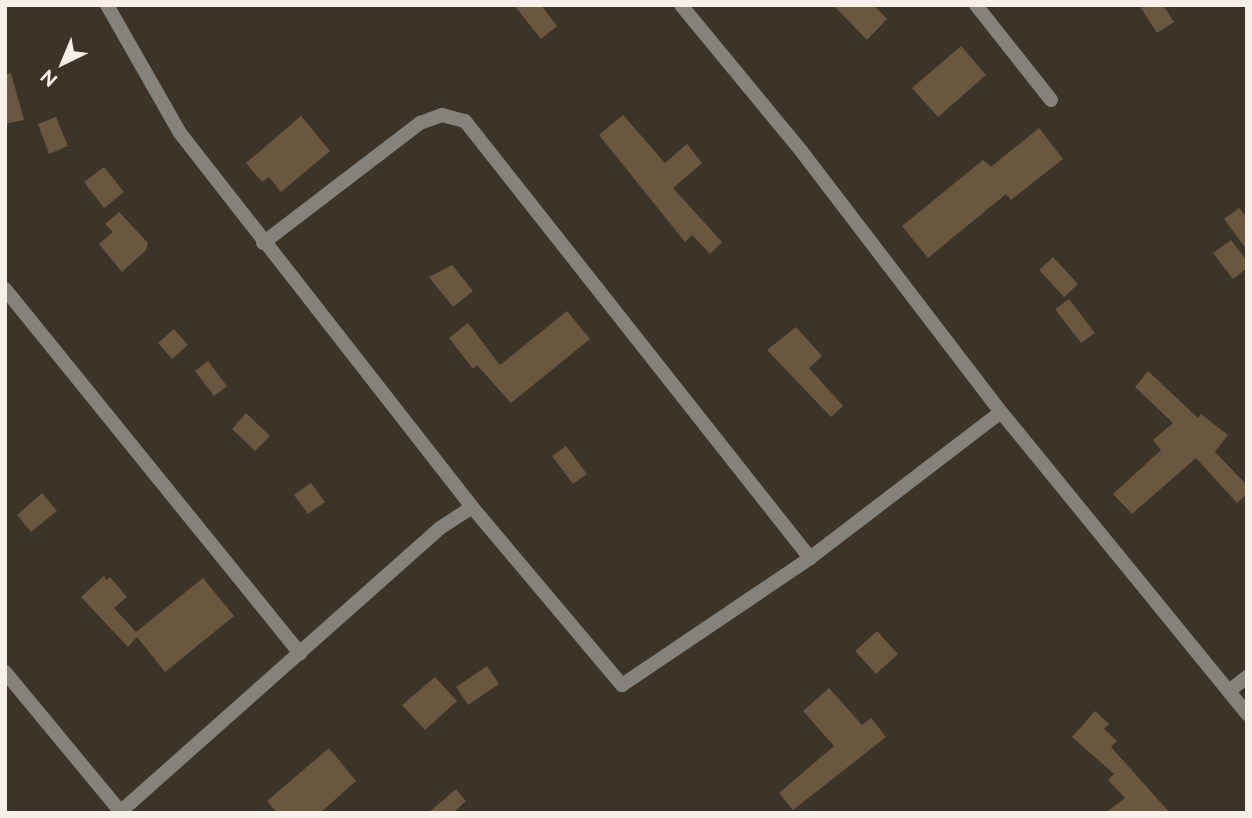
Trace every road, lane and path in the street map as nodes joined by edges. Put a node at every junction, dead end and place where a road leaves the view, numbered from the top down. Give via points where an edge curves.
1 (107, 5) edge
2 (681, 5) edge
3 (976, 5) edge
4 (1051, 100) dead end
5 (263, 243) junction
6 (5, 289) edge
7 (1001, 412) junction
8 (472, 507) junction
9 (810, 558) junction
10 (300, 653) junction
11 (5, 672) edge
12 (1247, 677) edge
13 (1229, 691) junction
14 (1247, 714) edge
15 (120, 812) edge

1 - 5 street via 180,133
2 - 7 street via 802,152
3 - 4 street
5 - 8 street
5 - 9 street via 420,123 443,115 466,121
6 - 10 street
7 - 9 street
7 - 13 street
8 - 9 street via 622,685
8 - 10 street via 440,528
10 - 15 street
11 - 15 street
12 - 13 street
13 - 14 street

